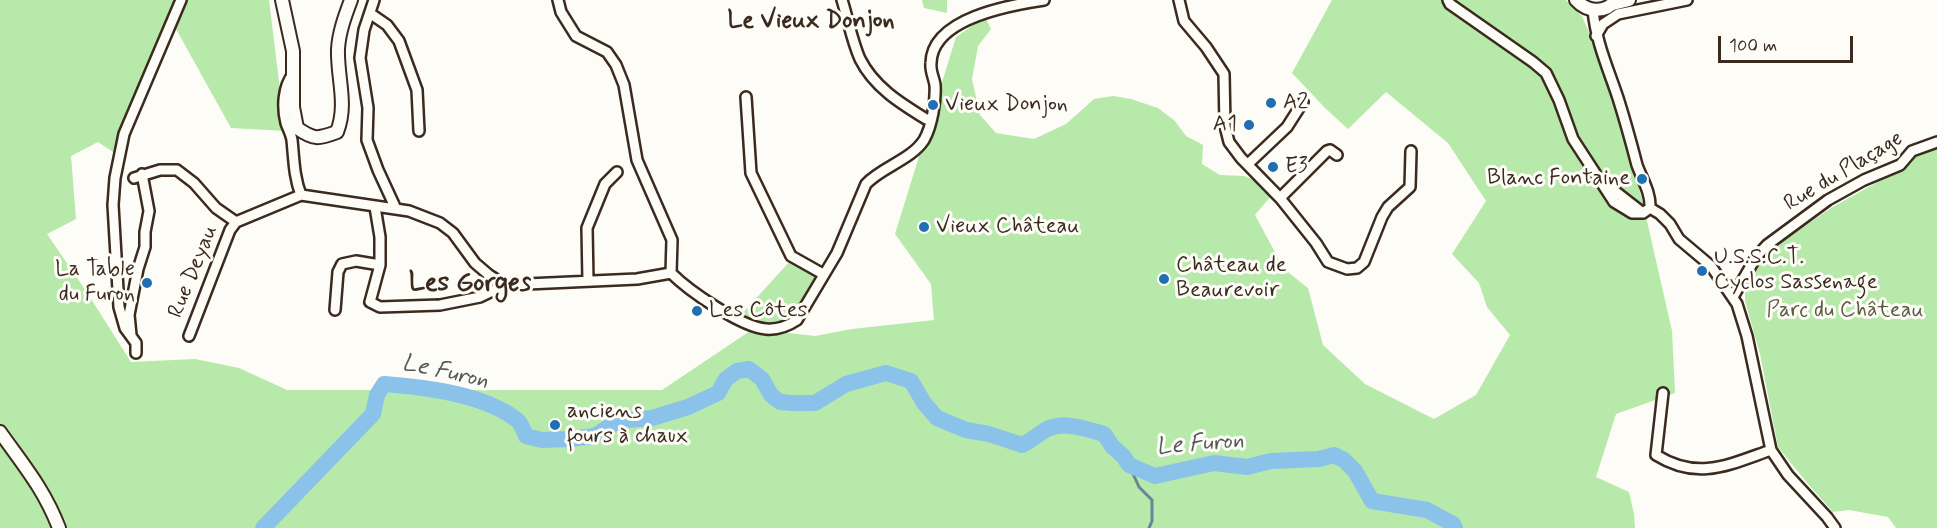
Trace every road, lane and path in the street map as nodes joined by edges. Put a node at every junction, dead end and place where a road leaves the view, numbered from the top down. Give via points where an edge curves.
1 (181, 0) edge
2 (282, 0) edge
3 (351, 0) edge
4 (374, 0) edge
5 (558, 0) edge
6 (842, 0) edge
7 (1044, 0) edge
8 (1179, 0) edge
9 (1448, 0) edge
10 (1576, 0) edge
11 (1629, 0) edge
12 (1687, 0) edge
13 (1615, 2) edge
14 (1593, 10) junction
15 (371, 14) junction
16 (1596, 36) junction
17 (293, 74) junction
18 (746, 97) dead end
19 (1303, 102) dead end
20 (930, 119) junction
21 (419, 131) dead end
22 (1937, 142) edge
23 (1411, 151) dead end
24 (1337, 155) dead end
25 (1248, 164) junction
26 (617, 172) dead end
27 (301, 195) junction
28 (1280, 198) junction
29 (375, 207) junction
30 (396, 209) junction
31 (1647, 211) junction
32 (236, 222) junction
33 (380, 265) junction
34 (671, 273) junction
35 (823, 274) junction
36 (588, 281) junction
37 (505, 285) junction
38 (1732, 297) junction
39 (335, 310) dead end
40 (131, 335) junction
41 (189, 336) dead end
42 (136, 353) dead end
43 (1663, 393) dead end
44 (0, 432) edge
45 (1771, 450) junction
46 (59, 528) edge
47 (1835, 528) edge

1 - 40 street via 124,134 115,178 119,307
2 - 17 main road via 293,51
3 - 17 main road via 338,50 343,117 337,132 321,138 309,137 297,128
4 - 15 street
5 - 34 street via 576,36 607,52 620,75 636,160 672,240
6 - 20 street via 861,59 871,75 897,101
7 - 20 street via 973,17 940,40 930,62 935,94
8 - 25 street via 1184,21 1224,74 1226,134
9 - 31 street via 1546,74 1573,139 1600,180
10 - 14 main road
11 - 13 main road
12 - 16 street via 1618,14 1603,24
13 - 14 main road
14 - 16 street
15 - 21 street via 387,25 399,41 417,90
15 - 30 street via 360,58 368,108 367,140
16 - 31 street via 1649,195
17 - 27 street via 284,105
18 - 35 street via 751,173 791,256
19 - 25 street via 1272,144
20 - 35 street via 928,132 916,149 866,184 837,253
22 - 38 street, Rue du Plaçage via 1828,200 1767,245
23 - 28 street via 1408,190 1388,207 1364,262 1357,267 1347,269 1328,262
24 - 28 street via 1327,151
25 - 28 street
26 - 36 street via 605,184 587,228
27 - 29 street
27 - 32 street
29 - 30 street
29 - 33 street via 381,237
30 - 37 street via 440,223 453,233 475,263
31 - 38 street via 1660,214 1670,224 1679,239 1711,266
32 - 40 street via 216,208 182,172 170,169 138,176 149,211 129,315
32 - 41 street, Rue Deyau
33 - 37 street via 370,302 380,307 440,305 480,297
33 - 39 street via 356,261 342,264
34 - 35 street via 698,297 766,329 788,326 797,320
34 - 36 street
36 - 37 street
38 - 45 street via 1744,322
40 - 42 street
43 - 45 street via 1656,455 1674,465 1693,470 1730,464
44 - 46 main road via 36,480
45 - 47 street

